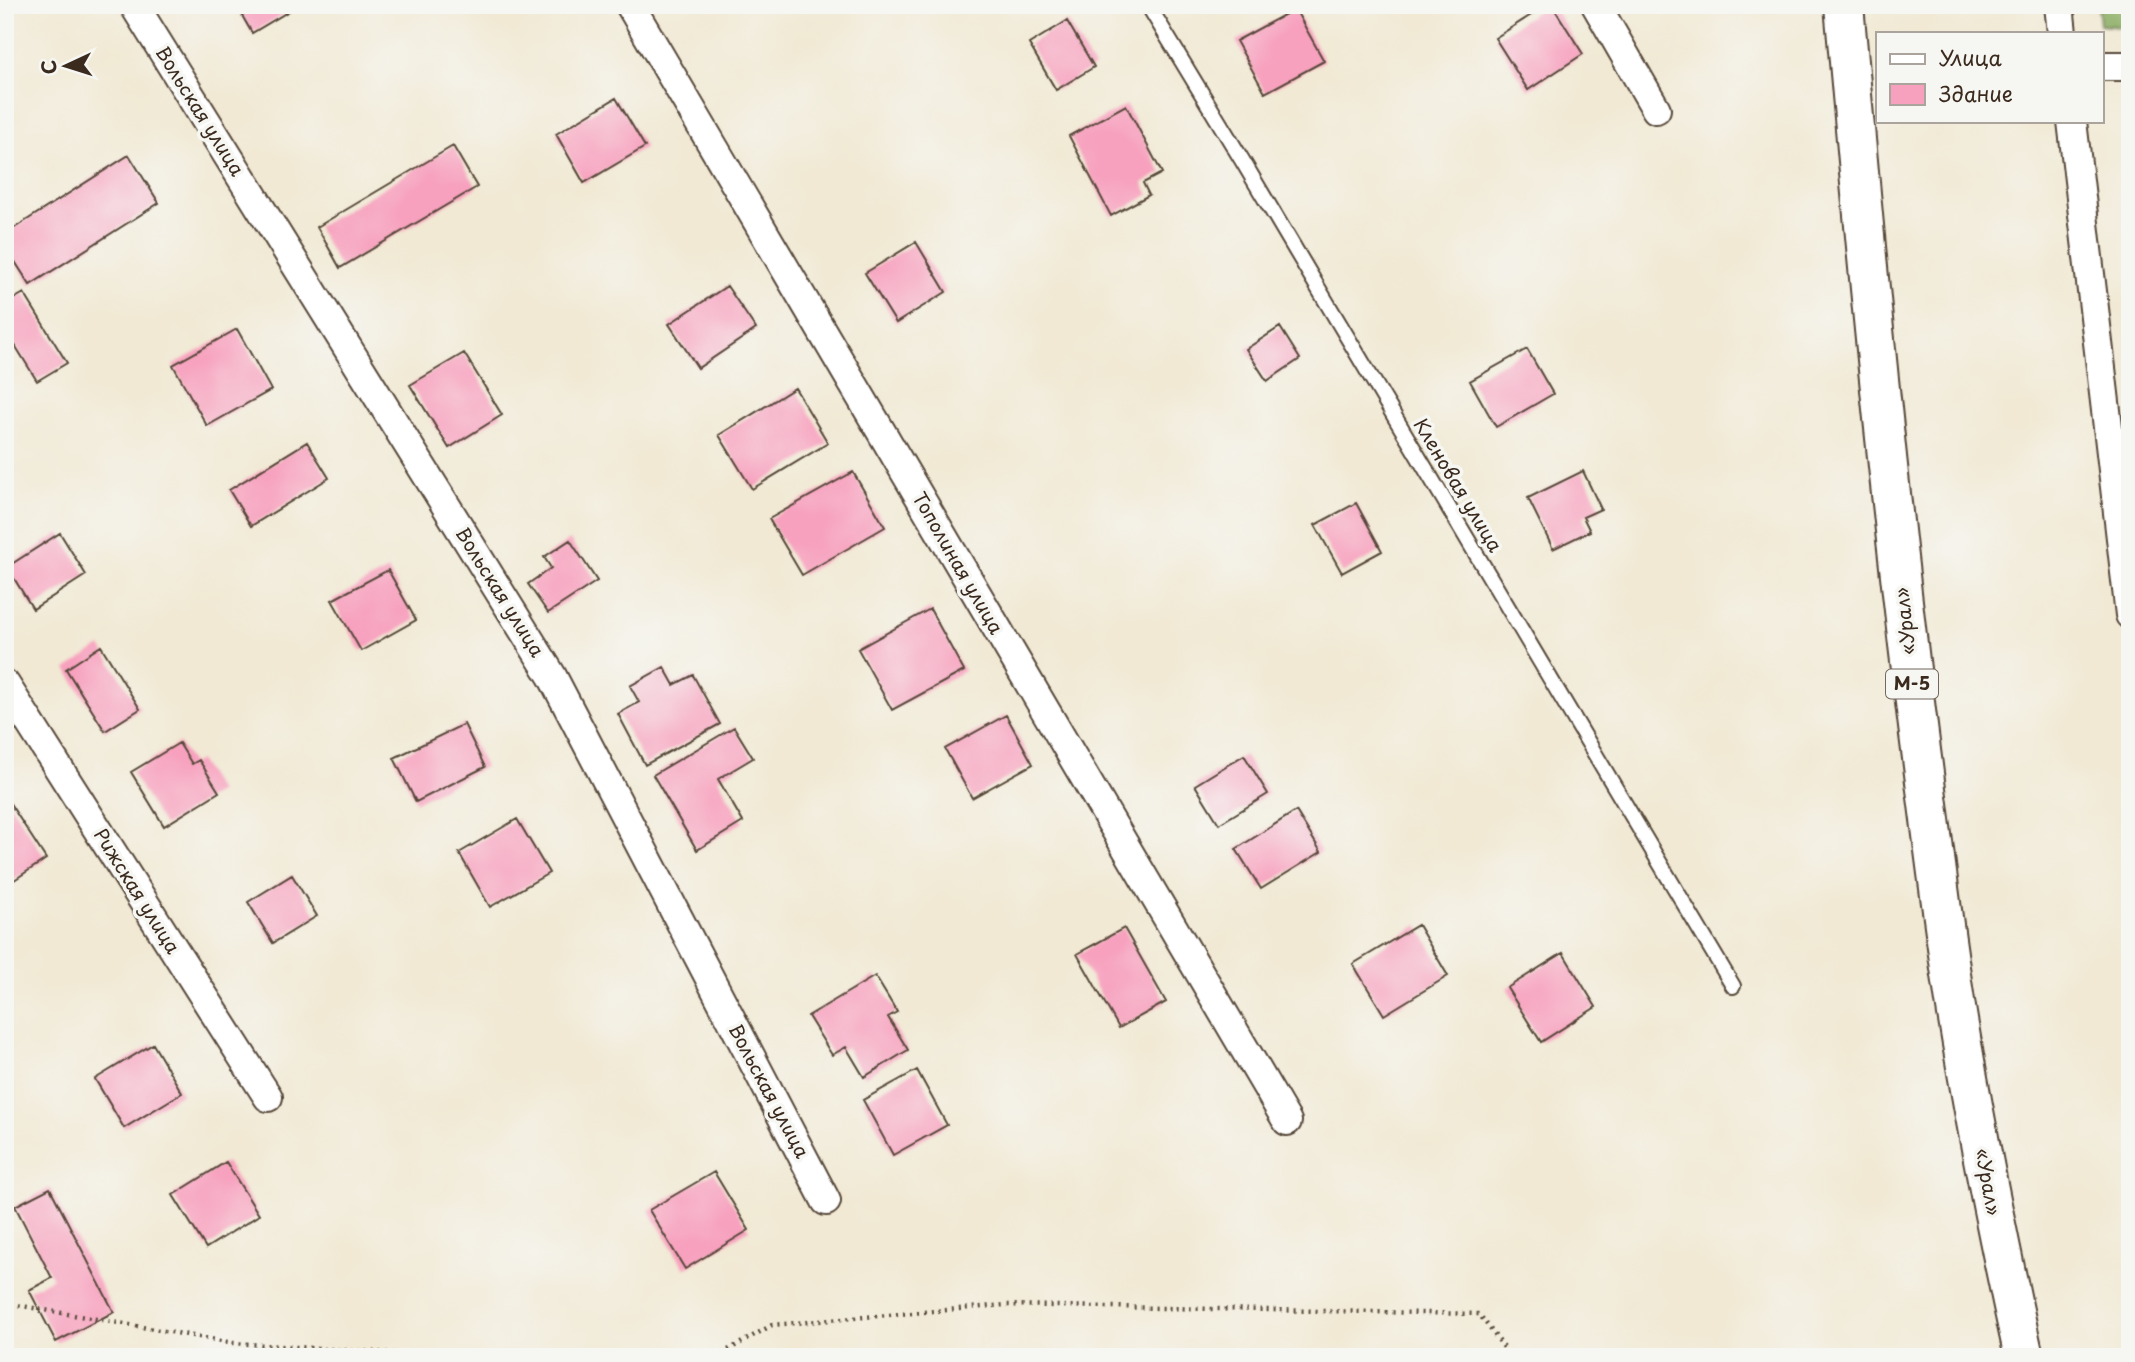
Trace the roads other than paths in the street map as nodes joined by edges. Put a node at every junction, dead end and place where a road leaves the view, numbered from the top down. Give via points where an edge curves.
1 (134, 5) edge
2 (630, 5) edge
3 (1148, 5) edge
4 (1596, 5) edge
5 (1844, 5) edge
6 (2059, 5) edge
7 (2062, 32) edge
8 (2104, 66) edge
9 (2130, 66) edge
10 (1656, 109) dead end
11 (2072, 122) edge
12 (2123, 507) edge
13 (2130, 615) edge
14 (5, 684) edge
15 (1733, 986) dead end
16 (268, 1097) dead end
17 (1287, 1121) dead end
18 (826, 1201) dead end
19 (2024, 1357) edge

1 - 18 street, Вольская улица via 552,676
2 - 17 street, Тополиная улица
3 - 15 lane, Кленовая улица
4 - 10 street
5 - 19 highway, «Урал» / М-5 via 1888,464 1933,841 1957,1012
6 - 7 street
8 - 9 street
11 - 12 street
12 - 13 street
14 - 16 street, Рижская улица

